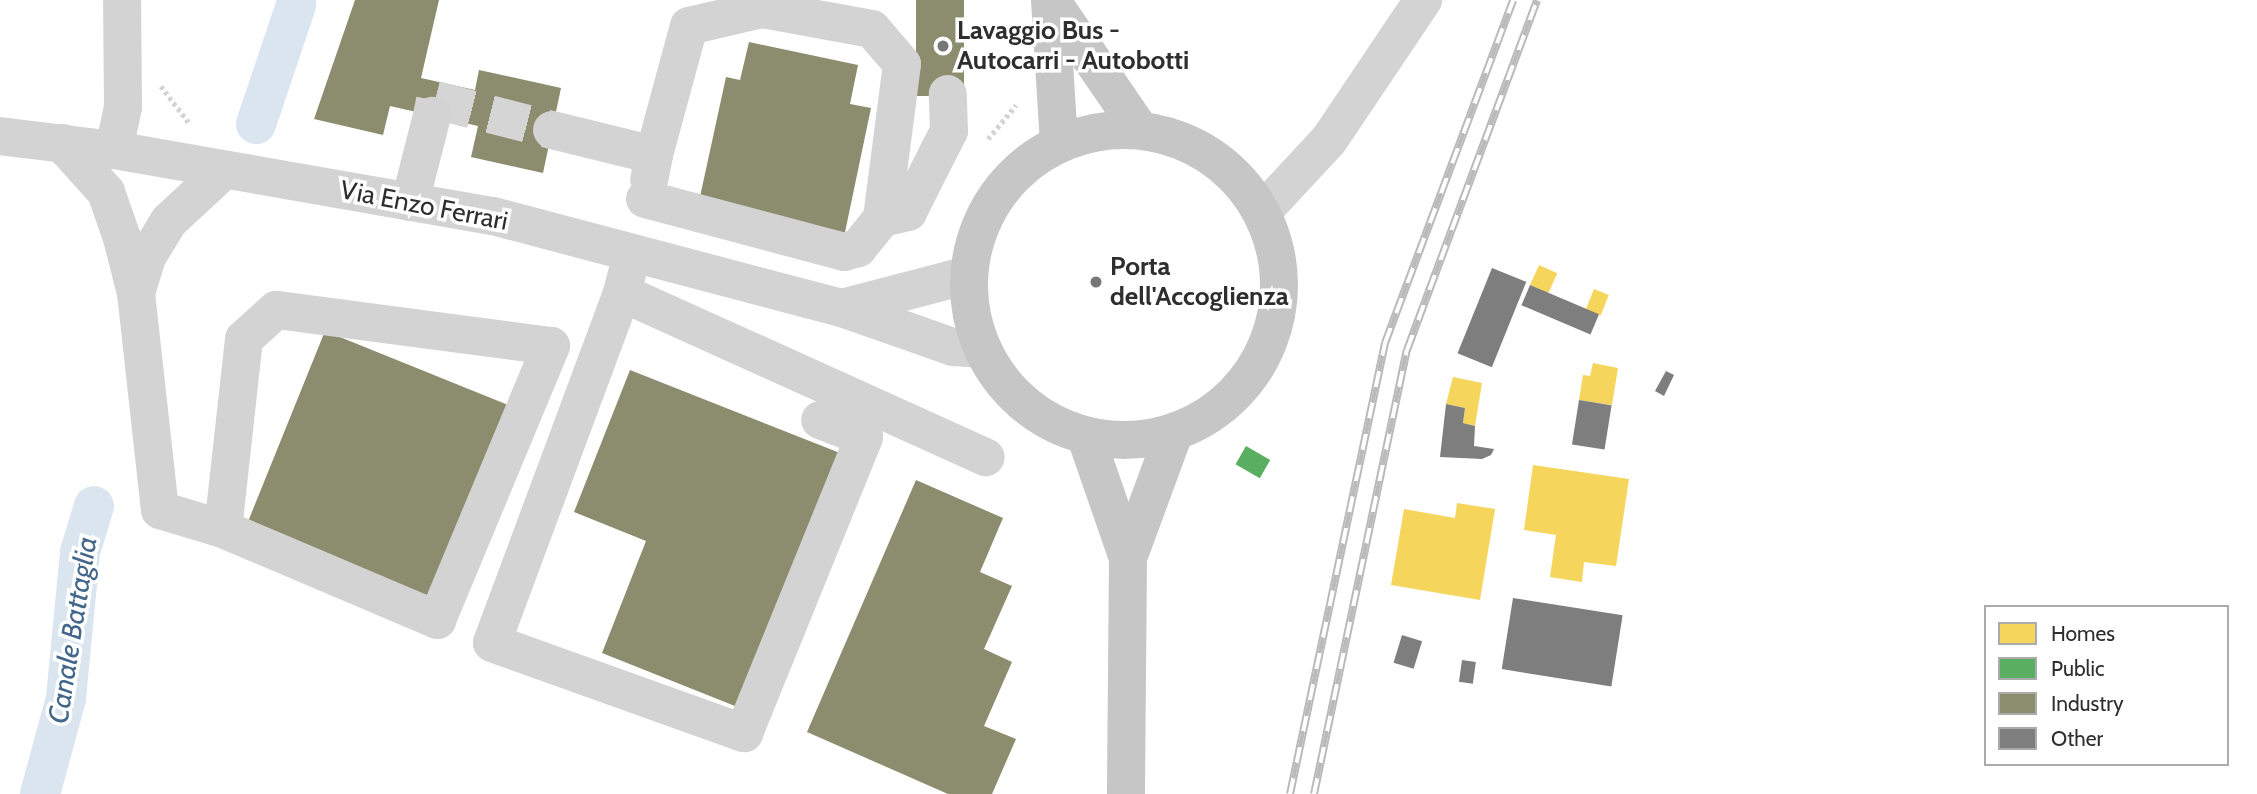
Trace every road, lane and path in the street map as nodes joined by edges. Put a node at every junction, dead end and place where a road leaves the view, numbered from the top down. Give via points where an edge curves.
1 (122, 0) edge
2 (1051, 0) edge
3 (1423, 0) edge
4 (158, 82) dead end
5 (948, 94) dead end
6 (432, 116) dead end
7 (552, 130) tunnel mouth
8 (1140, 130) junction
9 (197, 134) dead end
10 (0, 136) edge
11 (62, 143) junction
12 (1059, 143) junction
13 (114, 150) junction
14 (654, 155) junction
15 (224, 170) junction
16 (645, 199) junction
17 (410, 202) junction
18 (1262, 212) junction
19 (883, 218) junction
20 (633, 253) junction
21 (968, 275) junction
22 (135, 293) junction
23 (622, 293) junction
24 (842, 308) junction
25 (982, 349) junction
26 (820, 420) dead end
27 (1174, 433) junction
28 (1086, 436) junction
29 (986, 457) dead end
30 (223, 529) junction
31 (1128, 558) junction
32 (1126, 794) edge

1 - 13 street via 123,107
2 - 8 main road
2 - 12 main road
3 - 18 street via 1329,140
4 - 9 path
5 - 19 street via 949,131 908,212
6 - 17 street
7 - 14 street
8 - 12 main road via 1098,131
8 - 18 main road via 1199,150 1231,172
10 - 11 street, Via Enzo Ferrari
11 - 13 street, Via Enzo Ferrari
11 - 22 street via 106,192
12 - 21 main road via 1023,166 995,197 977,234
13 - 15 street, Via Enzo Ferrari
14 - 16 street
14 - 19 street via 689,26 762,9 872,29 902,64
15 - 17 street, Via Enzo Ferrari
15 - 22 street via 169,221 147,257
16 - 19 street via 844,252 858,248
16 - 20 street
17 - 20 street, Via Enzo Ferrari via 494,216
18 - 27 main road via 1278,264 1277,317 1257,368 1221,408
20 - 23 street
20 - 24 street, Via Enzo Ferrari
21 - 24 street
21 - 25 main road via 971,313
22 - 30 street via 160,510
23 - 26 street via 492,643 744,733 864,437
23 - 29 street
24 - 25 street, Via Enzo Ferrari via 953,347
25 - 28 main road via 1007,388 1042,418
27 - 28 main road via 1130,441
27 - 31 main road
28 - 31 main road
30 - 30 street via 437,620 551,346 276,310 244,339
31 - 32 main road

